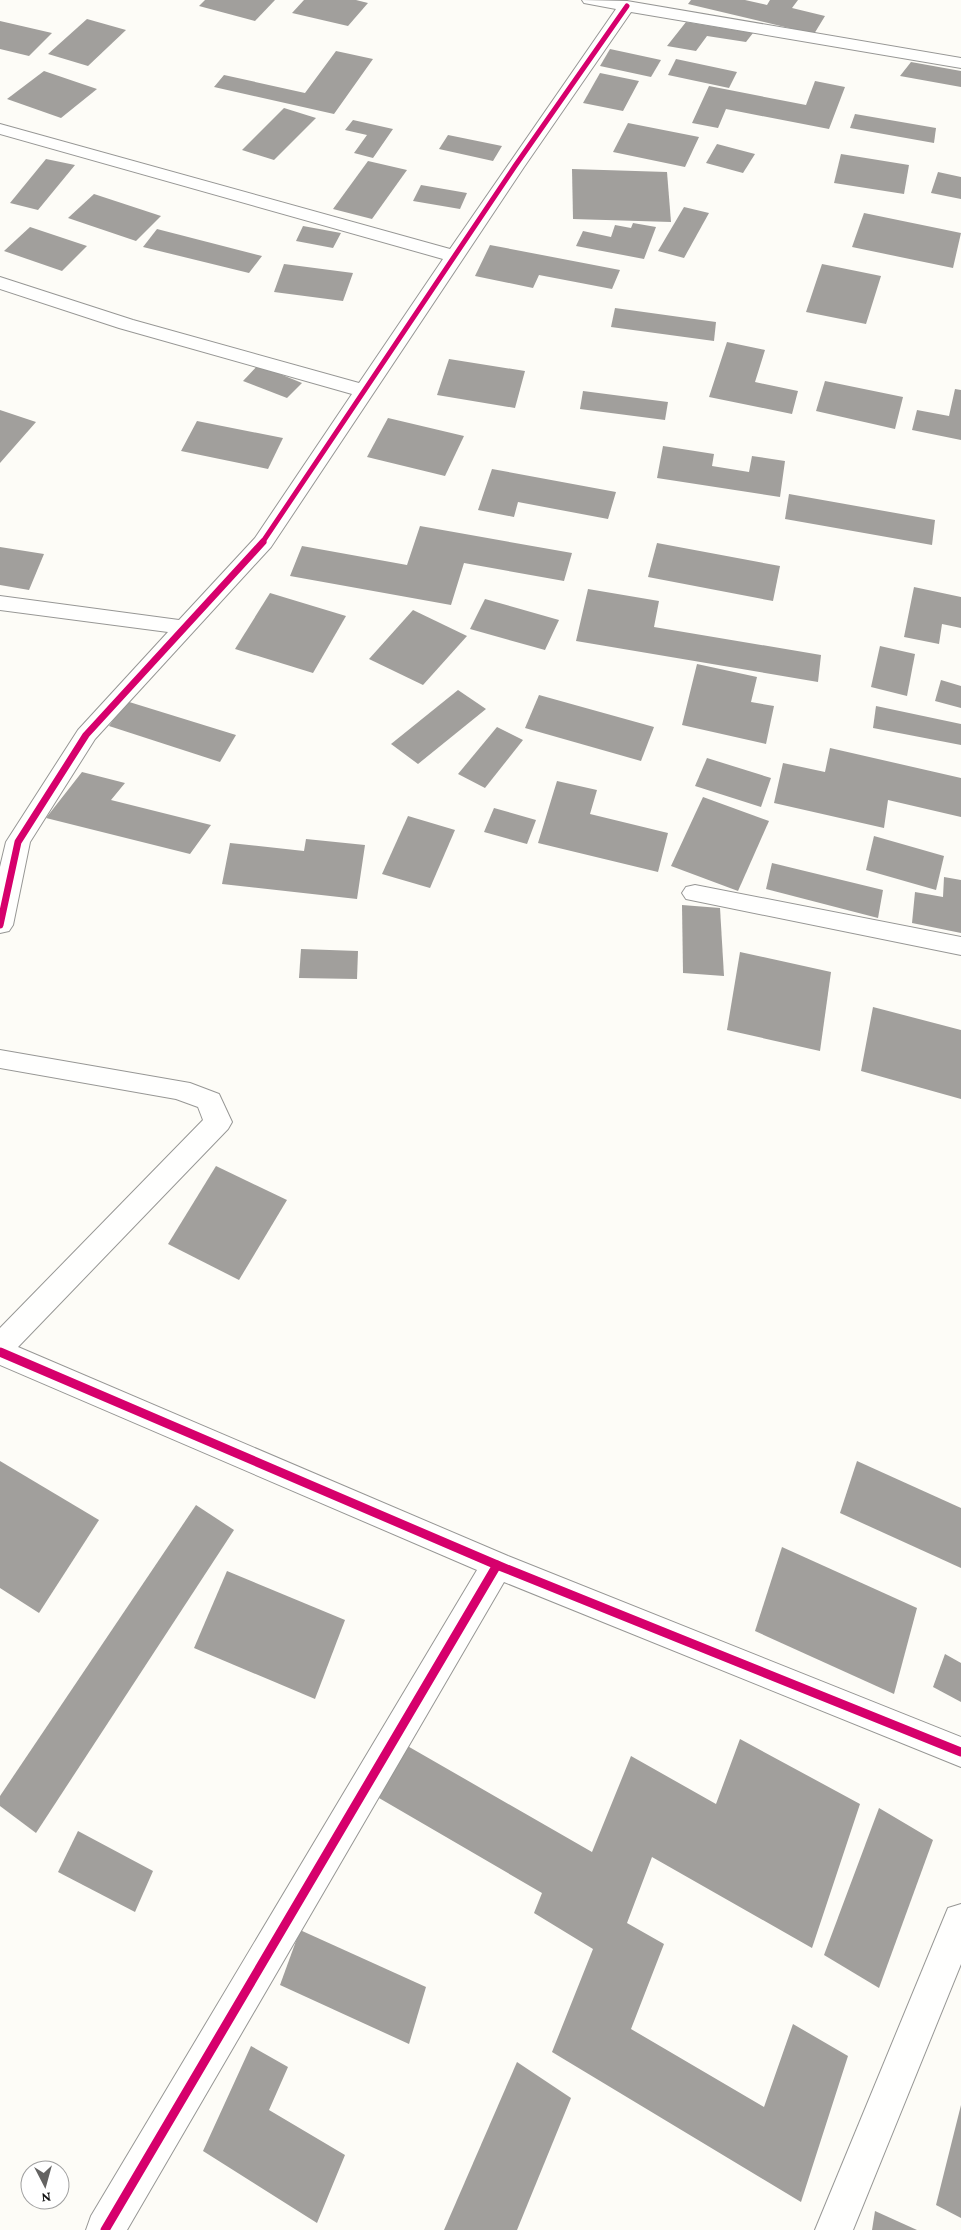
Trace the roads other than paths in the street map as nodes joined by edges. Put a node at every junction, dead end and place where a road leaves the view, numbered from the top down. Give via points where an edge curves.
1 (590, 0) edge
2 (627, 6) junction
3 (961, 63) edge
4 (0, 129) edge
5 (455, 256) junction
6 (0, 284) edge
7 (365, 391) junction
8 (0, 603) edge
9 (185, 628) junction
10 (695, 893) dead end
11 (0, 925) edge
12 (961, 946) edge
13 (0, 1059) edge
14 (0, 1347) edge
15 (0, 1352) edge
16 (497, 1564) junction
17 (961, 1752) edge
18 (961, 1920) edge
19 (105, 2230) edge
20 (834, 2230) edge

1 - 2 street
2 - 3 street
2 - 5 street
4 - 5 street
5 - 7 street
6 - 7 street via 126,324
7 - 9 street via 263,542
8 - 9 street
9 - 11 street via 86,734 18,842
10 - 12 street
13 - 14 street via 180,1090 209,1101 218,1122
15 - 16 street
16 - 17 street
16 - 19 street
18 - 20 street

